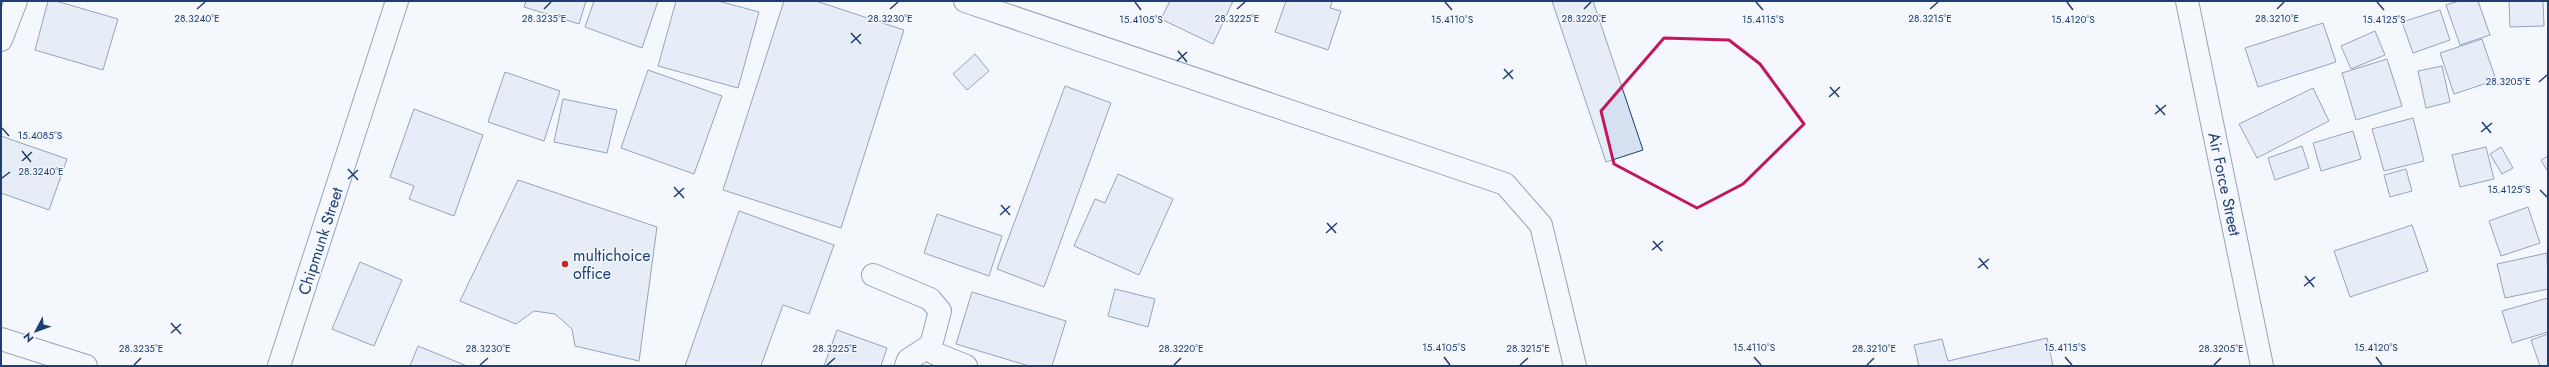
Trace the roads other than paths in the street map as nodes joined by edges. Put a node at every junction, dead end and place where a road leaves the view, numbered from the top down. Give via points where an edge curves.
1 (16, 1) edge
2 (397, 1) edge
3 (965, 1) edge
4 (2187, 1) edge
5 (1, 40) edge
6 (873, 275) dead end
7 (1, 339) edge
8 (931, 345) junction
9 (86, 366) edge
10 (279, 366) edge
11 (906, 366) edge
12 (966, 366) edge
13 (1575, 366) edge
14 (2262, 366) edge

1 - 5 street
2 - 10 street, Chipmunk Street
3 - 13 street via 1505,184 1541,225
4 - 14 street, Air Force Street
6 - 8 street via 930,298 936,305 940,311
7 - 9 street
8 - 11 street via 908,360
8 - 12 street via 938,356

